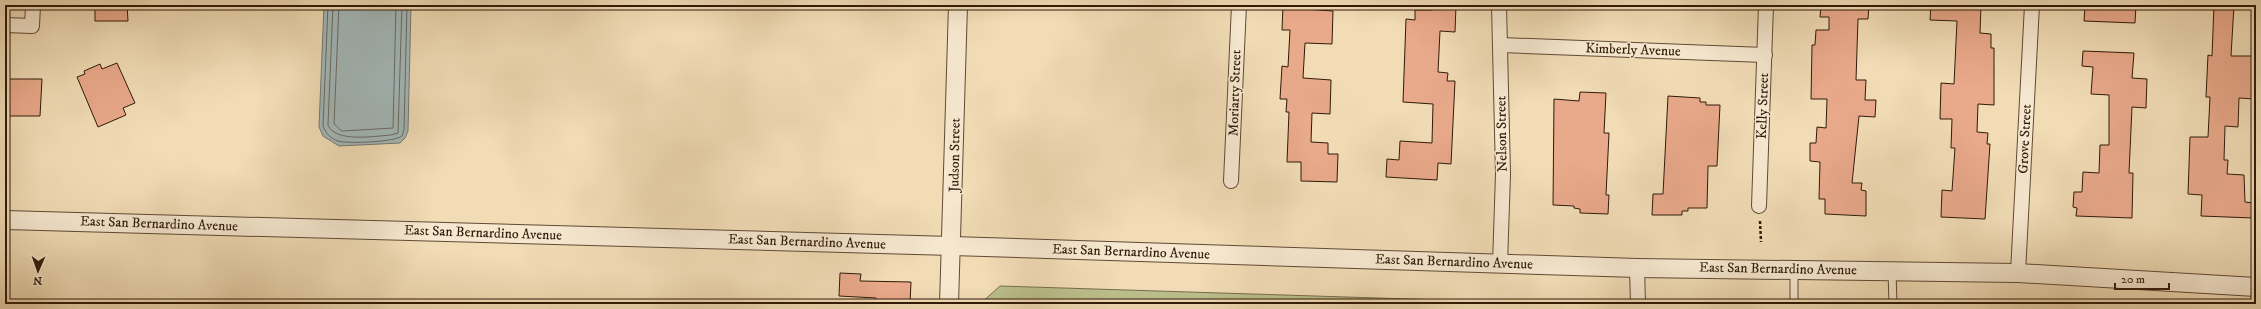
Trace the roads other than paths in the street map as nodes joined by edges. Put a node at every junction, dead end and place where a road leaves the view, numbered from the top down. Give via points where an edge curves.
1 (33, 5) edge
2 (958, 5) edge
3 (1239, 5) edge
4 (1499, 5) edge
5 (1766, 5) edge
6 (2032, 5) edge
7 (5, 25) edge
8 (1501, 45) junction
9 (1765, 55) junction
10 (1231, 181) dead end
11 (1759, 206) road end
12 (5, 220) edge
13 (952, 246) junction
14 (1500, 264) junction
15 (1637, 268) junction
16 (1794, 269) junction
17 (1892, 271) junction
18 (2018, 273) junction
19 (2256, 287) edge
20 (949, 304) edge
21 (1638, 304) edge
22 (1794, 304) edge
23 (1893, 304) edge

1 - 7 street via 32,26
2 - 13 street, Judson Street
3 - 10 street, Moriarty Street
4 - 8 street, Nelson Street
5 - 9 street, Kelly Street
6 - 18 street, Grove Street
8 - 9 street, Kimberly Avenue
8 - 14 street, Nelson Street via 1503,174
9 - 11 street, Kelly Street
12 - 13 street, East San Bernardino Avenue
13 - 14 street, East San Bernardino Avenue
13 - 20 street, Judson Street
14 - 15 street, East San Bernardino Avenue
15 - 16 street, East San Bernardino Avenue
15 - 21 street
16 - 17 street, East San Bernardino Avenue
16 - 22 lane
17 - 18 street, East San Bernardino Avenue
17 - 23 lane
18 - 19 street, East San Bernardino Avenue

